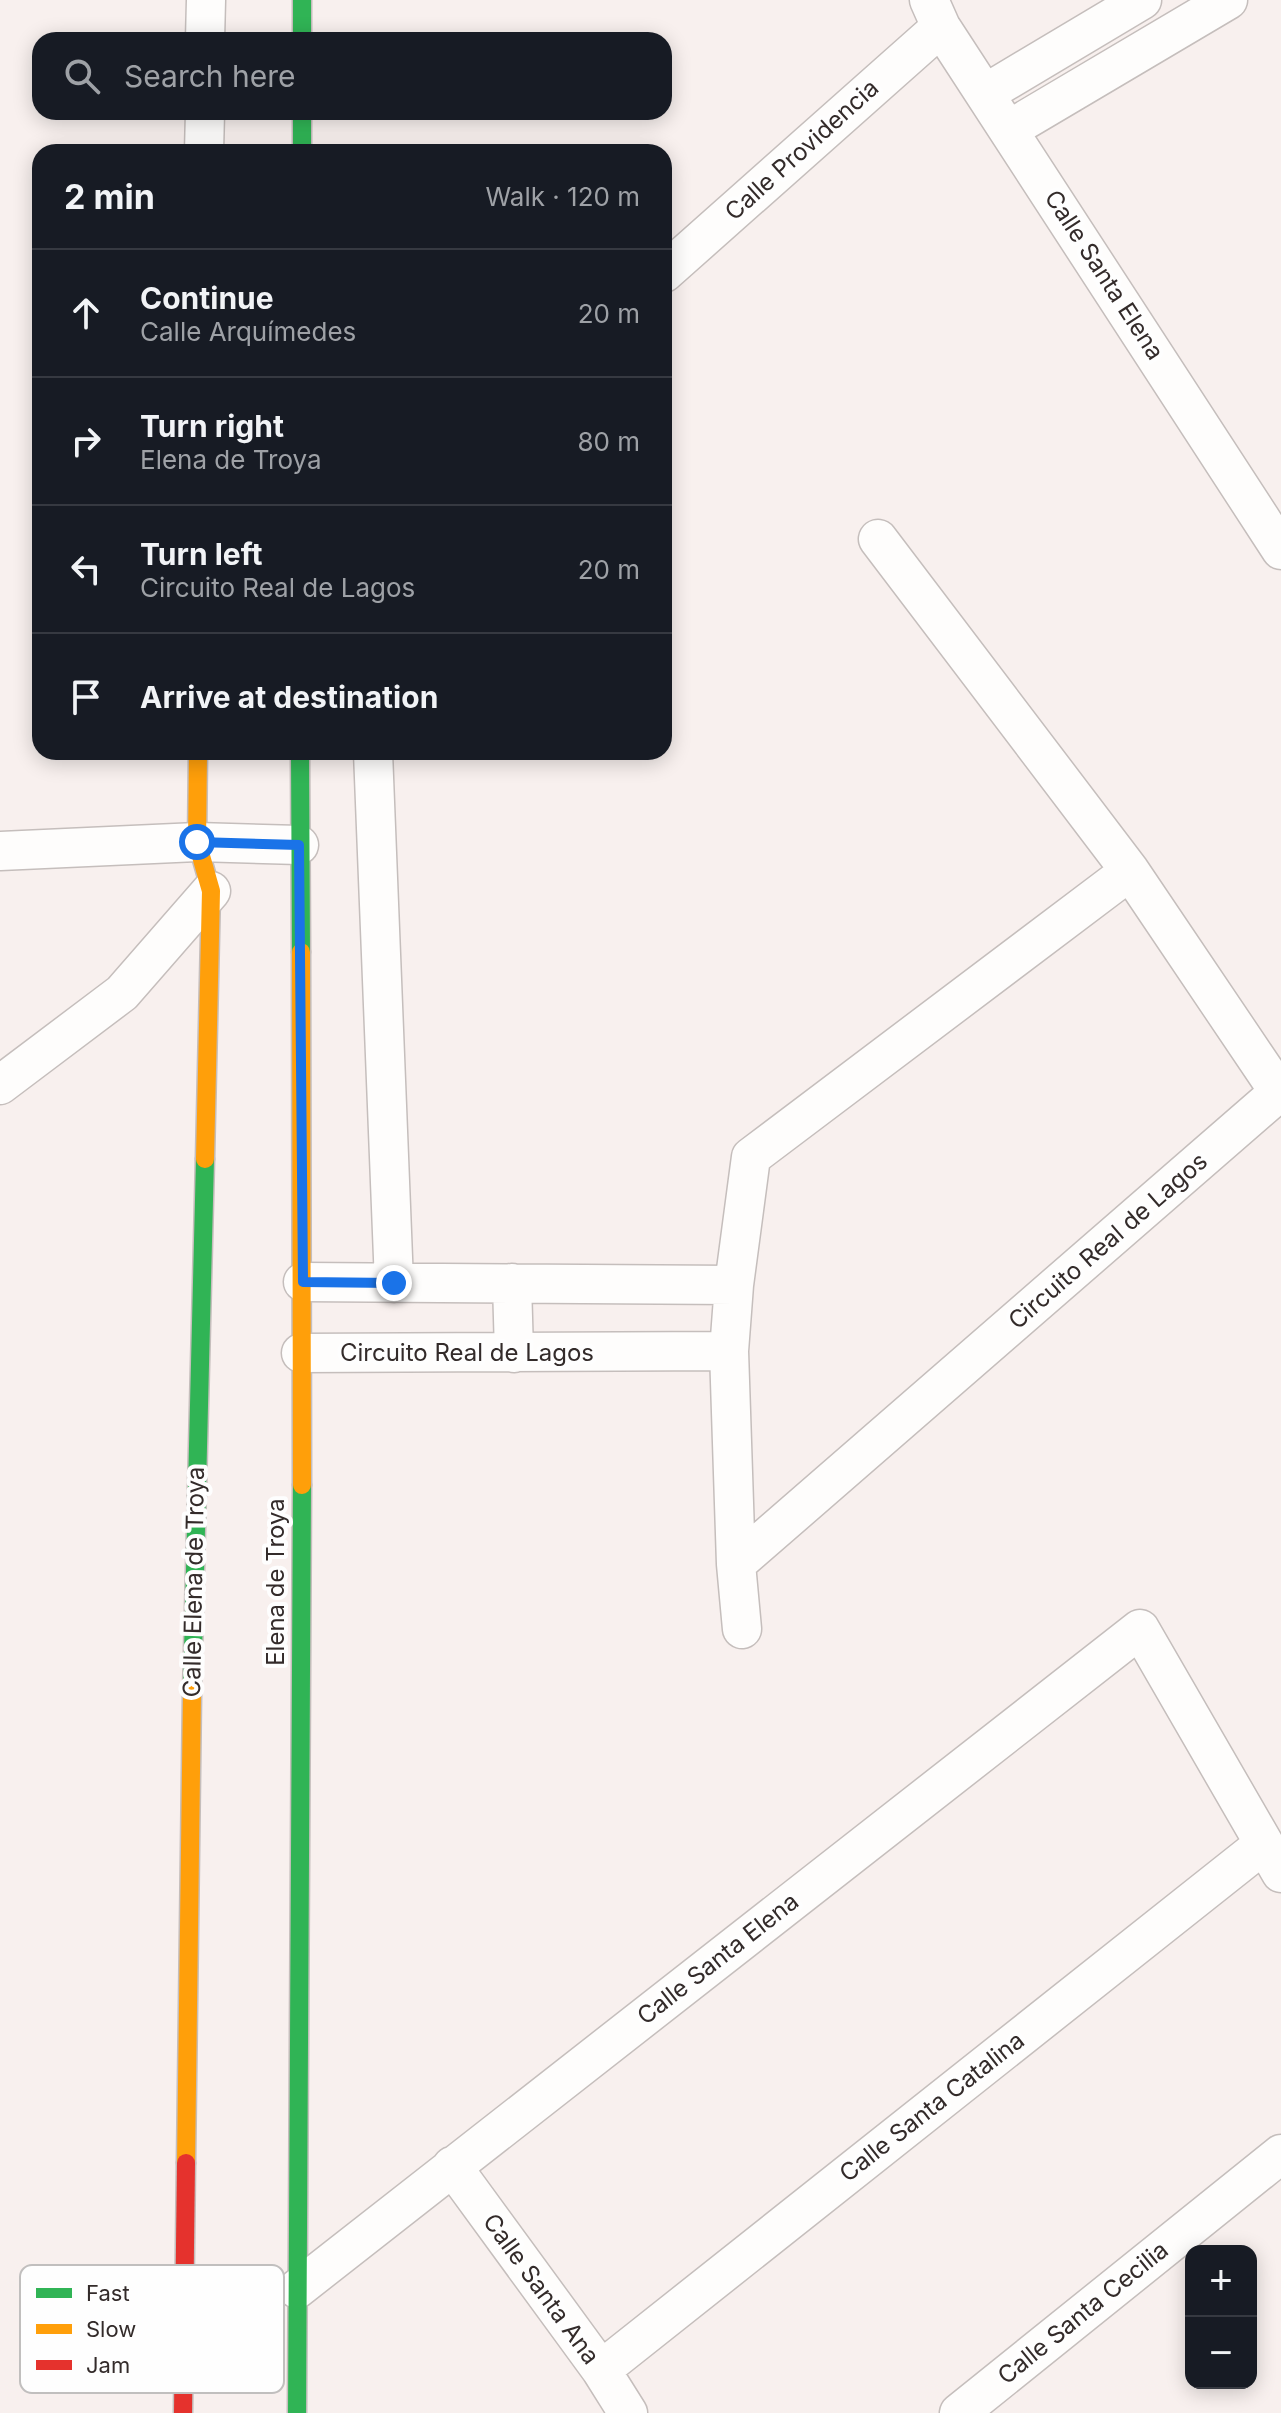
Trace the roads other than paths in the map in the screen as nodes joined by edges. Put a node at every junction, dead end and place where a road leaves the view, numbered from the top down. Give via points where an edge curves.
1 (206, 0) edge
2 (1142, 0) edge
3 (1228, 0) edge
4 (935, 13) edge
5 (205, 32) edge
6 (986, 93) junction
7 (205, 120) edge
8 (302, 120) edge
9 (1010, 129) junction
10 (204, 144) edge
11 (302, 144) edge
12 (672, 265) edge
13 (878, 539) dead end
14 (1281, 550) edge
15 (198, 760) edge
16 (300, 760) edge
17 (373, 760) edge
18 (197, 842) junction
19 (299, 845) junction
20 (4, 854) edge
21 (1130, 871) junction
22 (211, 891) junction
23 (0, 1085) edge
24 (303, 1282) junction
25 (394, 1283) junction
26 (512, 1283) junction
27 (734, 1285) junction
28 (729, 1351) junction
29 (301, 1353) junction
30 (514, 1353) junction
31 (736, 1564) junction
32 (742, 1629) dead end
33 (1272, 1858) edge
34 (1281, 2154) edge
35 (452, 2166) junction
36 (185, 2265) edge
37 (297, 2289) junction
38 (601, 2370) junction
39 (183, 2393) edge
40 (183, 2413) edge
41 (297, 2413) edge
42 (628, 2413) edge
43 (959, 2413) edge

1 - 5 street
2 - 6 street
3 - 9 street
4 - 6 street, Calle Santa Elena
4 - 12 street, Calle Providencia
6 - 9 street, Calle Santa Elena
7 - 10 street
8 - 11 main road
9 - 14 street, Calle Santa Elena
13 - 21 street, Circuito Real de Lagos
15 - 18 main road, Calle Elena de Troya
16 - 19 main road, Elena de Troya
17 - 25 street
18 - 19 street
18 - 20 street
18 - 22 main road, Calle Elena de Troya
19 - 24 main road, Elena de Troya
21 - 27 street via 751,1157
21 - 31 street, Circuito Real de Lagos via 1279,1092
22 - 23 street via 122,993
22 - 36 main road, Calle Elena de Troya
24 - 25 street
24 - 29 main road, Elena de Troya
25 - 26 street
26 - 27 street
26 - 30 street
27 - 28 street
28 - 30 street, Circuito Real de Lagos
28 - 31 street
29 - 30 street, Circuito Real de Lagos
29 - 37 main road, Elena de Troya
31 - 32 street
33 - 35 street, Calle Santa Elena via 1140,1629
33 - 38 street, Calle Santa Catalina
34 - 43 street, Calle Santa Cecilia
35 - 37 street, Calle Santa Elena
35 - 38 street, Calle Santa Ana
37 - 41 main road, Elena de Troya
38 - 42 street, Calle Santa Ana
39 - 40 main road, Calle Elena de Troya

